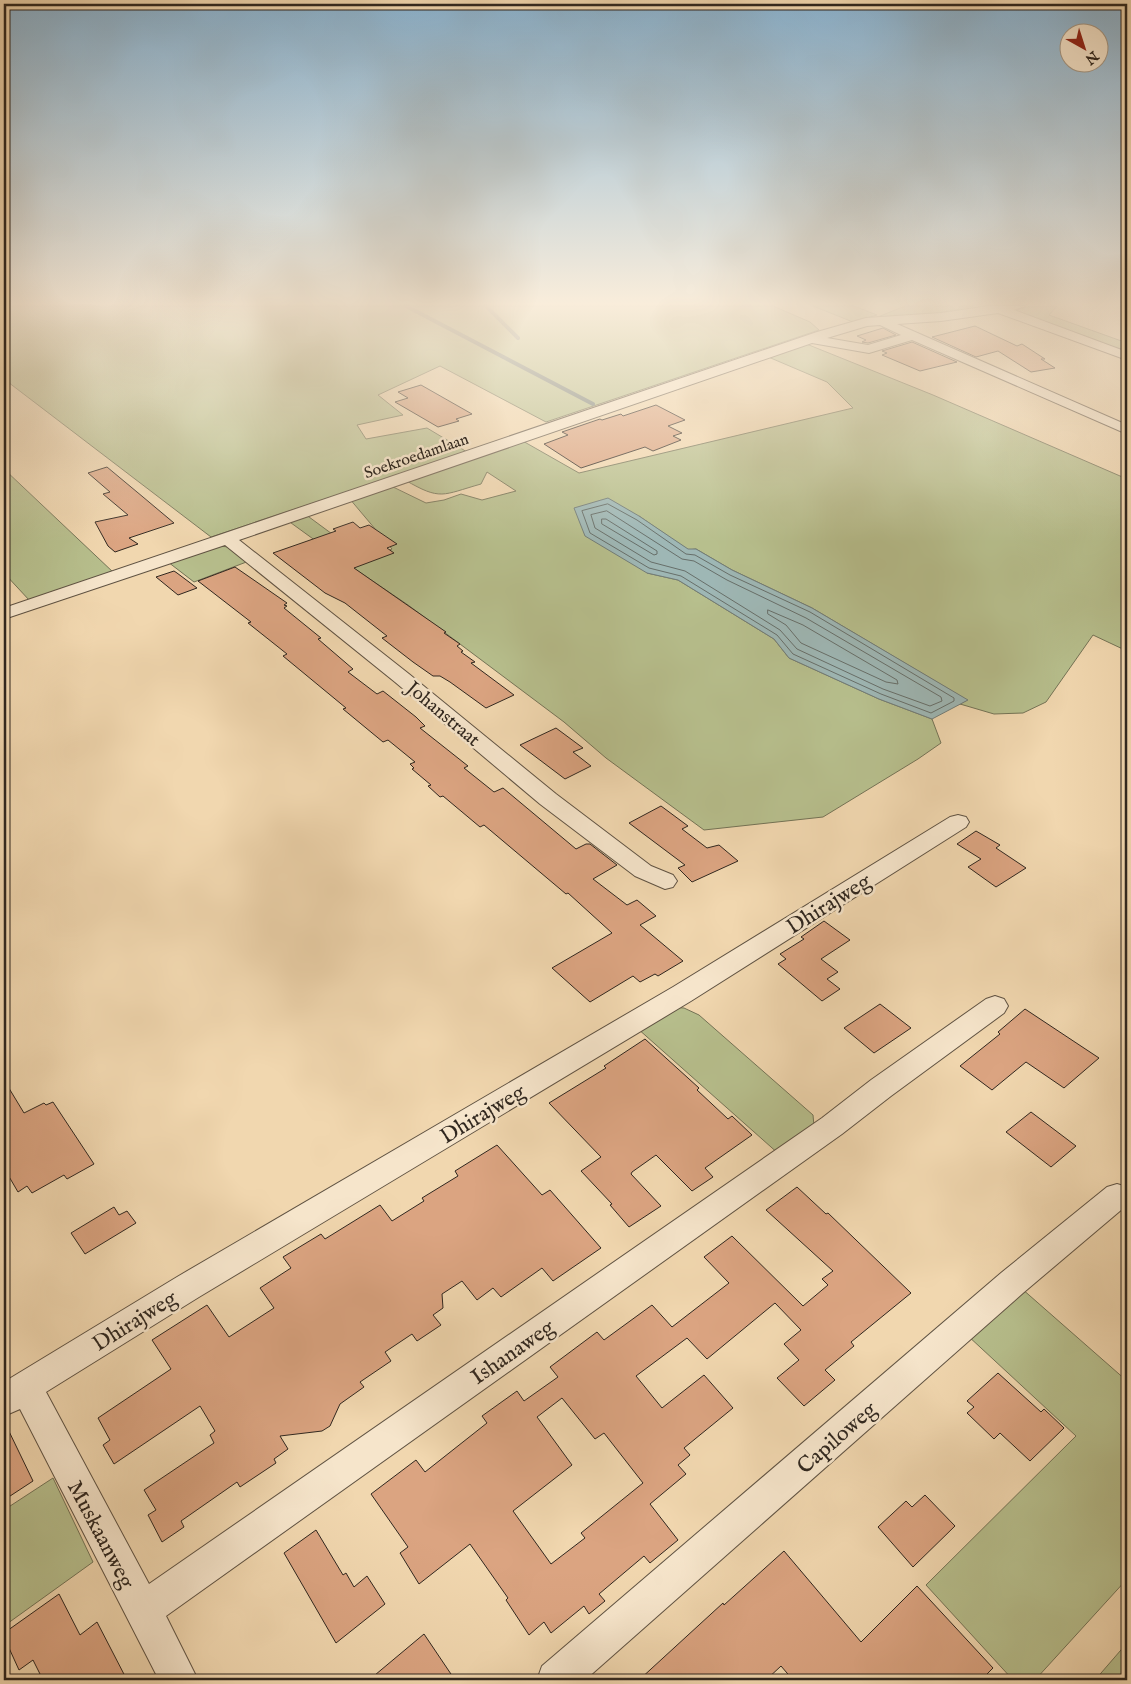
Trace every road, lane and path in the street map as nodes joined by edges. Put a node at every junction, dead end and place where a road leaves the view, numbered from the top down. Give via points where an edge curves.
1 (677, 385) edge
2 (1026, 385) edge
3 (1127, 430) edge
4 (227, 539) junction
5 (4, 614) edge
6 (958, 822) dead end
7 (665, 881) dead end
8 (995, 1006) dead end
9 (1117, 1196) dead end
10 (15, 1394) edge
11 (142, 1611) junction
12 (179, 1680) edge
13 (556, 1680) edge

1 - 4 street, Soekroedamlaan
2 - 3 street
4 - 5 street, Soekroedamlaan
4 - 7 street, Johanstraat via 548,798 643,871
6 - 10 street, Dhirajweg via 682,994 196,1282
8 - 11 street, Ishanaweg via 832,1126
9 - 13 street, Capiloweg via 1012,1283
10 - 11 street, Muskaanweg
11 - 12 street, Muskaanweg

